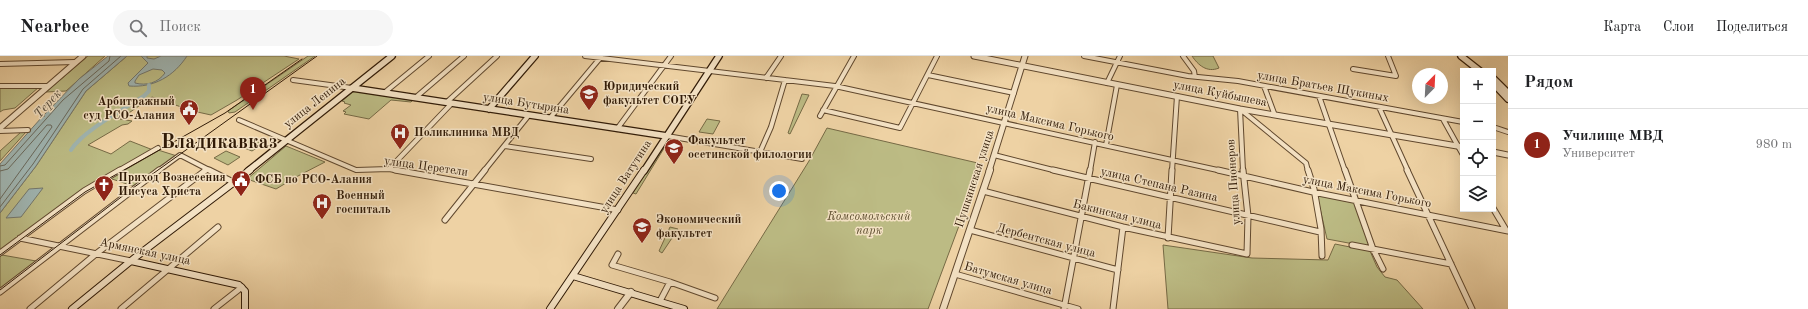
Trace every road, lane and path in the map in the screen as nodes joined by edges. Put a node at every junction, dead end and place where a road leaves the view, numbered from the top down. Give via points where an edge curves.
1 (83, 56) edge
2 (392, 56) edge
3 (429, 56) edge
4 (464, 56) edge
5 (497, 56) edge
6 (535, 56) edge
7 (585, 56) edge
8 (671, 56) edge
9 (719, 56) edge
10 (781, 56) edge
11 (854, 56) edge
12 (937, 56) edge
13 (974, 56) edge
14 (1025, 56) edge
15 (1084, 56) edge
16 (1120, 56) edge
17 (1183, 56) edge
18 (1388, 56) edge
19 (1462, 56) edge
20 (1466, 56) edge
21 (601, 57) edge
22 (75, 62) junction
23 (1117, 63) junction
24 (0, 64) edge
25 (665, 64) junction
26 (1022, 65) junction
27 (1476, 68) edge
28 (1481, 68) edge
29 (1353, 69) dead end
30 (711, 70) junction
31 (928, 75) junction
32 (1195, 77) junction
33 (766, 78) junction
34 (293, 80) dead end
35 (785, 80) junction
36 (1496, 81) edge
37 (1107, 83) junction
38 (1117, 85) junction
39 (0, 86) edge
40 (47, 86) junction
41 (835, 86) junction
42 (1264, 86) junction
43 (1496, 86) edge
44 (352, 88) junction
45 (384, 93) junction
46 (1014, 93) junction
47 (1508, 93) edge
48 (1177, 96) junction
49 (1319, 96) junction
50 (415, 98) junction
51 (1508, 99) edge
52 (914, 102) junction
53 (450, 103) junction
54 (1379, 107) junction
55 (489, 109) junction
56 (1240, 109) junction
57 (823, 110) junction
58 (1272, 114) junction
59 (529, 115) junction
60 (820, 116) dead end
61 (550, 118) junction
62 (1443, 119) junction
63 (239, 120) dead end
64 (1460, 122) edge
65 (1004, 123) junction
66 (1329, 124) junction
67 (0, 128) edge
68 (617, 129) junction
69 (1496, 129) edge
70 (28, 130) dead end
71 (0, 131) edge
72 (1508, 132) edge
73 (1391, 135) junction
74 (667, 136) junction
75 (284, 141) junction
76 (1095, 142) junction
77 (1106, 145) junction
78 (505, 146) junction
79 (1460, 146) edge
80 (158, 148) dead end
81 (760, 152) junction
82 (1496, 152) edge
83 (1508, 154) edge
84 (994, 155) junction
85 (592, 159) dead end
86 (802, 159) dead end
87 (1173, 160) junction
88 (207, 169) junction
89 (389, 169) junction
90 (1244, 176) junction
91 (1089, 179) junction
92 (233, 182) junction
93 (475, 184) junction
94 (983, 191) junction
95 (1313, 192) junction
96 (1171, 198) junction
97 (1357, 201) junction
98 (618, 210) junction
99 (1495, 212) edge
100 (1427, 214) junction
101 (1081, 216) junction
102 (1248, 216) junction
103 (445, 220) dead end
104 (218, 227) dead end
105 (1123, 227) junction
106 (970, 230) junction
107 (1507, 231) edge
108 (1320, 232) junction
109 (20, 238) junction
110 (1168, 238) junction
111 (1352, 245) dead end
112 (59, 246) junction
113 (1373, 249) junction
114 (0, 253) edge
115 (97, 253) junction
116 (618, 254) dead end
117 (1247, 254) joint
118 (1322, 256) dead end
119 (1074, 259) junction
120 (132, 261) junction
121 (1451, 264) junction
122 (167, 269) junction
123 (1383, 269) dead end
124 (1118, 270) junction
125 (955, 274) junction
126 (573, 276) junction
127 (670, 282) junction
128 (242, 287) junction
129 (0, 292) edge
130 (631, 292) junction
131 (715, 298) dead end
132 (660, 301) junction
133 (1065, 307) edge
134 (30, 309) edge
135 (72, 309) edge
136 (121, 309) edge
137 (214, 309) edge
138 (245, 309) edge
139 (550, 309) edge
140 (618, 309) edge
141 (684, 309) edge
142 (943, 309) edge
143 (1078, 309) edge
144 (1113, 309) edge
145 (1472, 309) edge

1 - 22 street
2 - 44 main road, улица Ленина
3 - 45 street
4 - 50 street
5 - 53 street
6 - 55 main road
7 - 21 street, улица Максима Горького
8 - 25 street
9 - 30 main road, улица Ватутина
10 - 33 street
11 - 41 street
12 - 31 street
13 - 26 street, улица Куйбышева
14 - 26 street, Пушкинская улица
15 - 23 street, улица Братьев Щукиных
16 - 23 street
17 - 32 street via 1194,71
18 - 29 street via 1396,76
19 - 27 main road
20 - 28 main road
21 - 25 street, улица Максима Горького
21 - 61 street
22 - 24 street
22 - 40 street
23 - 32 street, улица Братьев Щукиных
23 - 37 street
25 - 30 street, улица Максима Горького
25 - 68 street
26 - 37 street, улица Куйбышева
26 - 46 street, Пушкинская улица
30 - 33 street, улица Максима Горького
30 - 74 main road, улица Ватутина
31 - 46 street
31 - 52 street
32 - 42 street, улица Братьев Щукиных
33 - 35 street, улица Максима Горького
34 - 44 street, улица Бутырина
35 - 41 street, улица Максима Горького
35 - 81 street via 771,127
36 - 47 main road
37 - 38 street, улица Куйбышева
38 - 48 street, улица Куйбышева
38 - 77 street
39 - 40 street
40 - 67 street
41 - 52 street, улица Максима Горького
41 - 57 street
42 - 49 street, улица Братьев Щукиных
42 - 58 street via 1274,113
43 - 51 main road
44 - 45 main road, улица Бутырина
44 - 75 main road, улица Ленина
45 - 50 main road, улица Бутырина
46 - 65 street, Пушкинская улица
48 - 56 street, улица Куйбышева
48 - 87 street
49 - 54 street, улица Братьев Щукиных
49 - 66 street
50 - 53 main road, улица Бутырина
52 - 57 street via 900,128
52 - 65 street, улица Максима Горького
53 - 55 main road, улица Бутырина
53 - 89 street
54 - 62 street, улица Братьев Щукиных
54 - 73 street
55 - 59 main road, улица Бутырина
56 - 58 street, улица Куйбышева
56 - 90 street, улица Пионеров
56 - 95 street via 1306,163
57 - 60 street
58 - 66 street, улица Куйбышева
59 - 61 main road, улица Бутырина
59 - 78 street
61 - 68 main road, улица Бутырина
62 - 64 street, улица Братьев Щукиных
62 - 79 street
63 - 75 street, улица Церетели
65 - 76 street, улица Максима Горького
65 - 84 street, Пушкинская улица
66 - 73 street, улица Куйбышева
66 - 97 street
68 - 74 main road, улица Бутырина
69 - 72 street
70 - 71 street
73 - 79 street, улица Куйбышева
73 - 100 street
74 - 81 street, улица Бутырина
74 - 98 main road, улица Ватутина
75 - 89 street, улица Церетели via 356,170
75 - 92 main road, улица Ленина
76 - 77 street, улица Максима Горького
76 - 91 street
77 - 87 street, улица Максима Горького
78 - 85 street
78 - 93 street
80 - 109 street via 84,191
81 - 86 street, улица Бутырина
82 - 83 street
84 - 91 street, улица Степана Разина
84 - 94 street, Пушкинская улица
87 - 90 street, улица Максима Горького
87 - 96 street
88 - 92 street
88 - 112 street via 180,155
88 - 115 street
89 - 93 street, улица Церетели
90 - 95 street, улица Максима Горького
90 - 102 street, улица Пионеров
91 - 96 street, улица Степана Разина
91 - 101 street
92 - 120 main road, улица Ленина
93 - 98 street, улица Церетели
93 - 103 street
94 - 101 street, Бакинская улица
94 - 106 street, Пушкинская улица
95 - 97 street, улица Максима Горького
95 - 108 street
96 - 102 street, улица Степана Разина
96 - 110 street
97 - 100 street, улица Максима Горького
97 - 113 street
98 - 126 main road, улица Ватутина
99 - 107 street
100 - 107 street, улица Максима Горького
100 - 121 street
101 - 105 street, Бакинская улица
101 - 119 street
102 - 108 street, улица Степана Разина
102 - 117 street, улица Пионеров
104 - 122 street
105 - 110 street, Бакинская улица
105 - 124 street
106 - 119 street, Дербентская улица
106 - 125 street, Пушкинская улица
108 - 118 street
109 - 112 street, Армянская улица
109 - 114 street
110 - 117 street, Бакинская улица
111 - 113 street
112 - 115 street, Армянская улица
112 - 129 street
113 - 121 street
113 - 123 street
115 - 120 street, Армянская улица
115 - 134 street
116 - 127 street via 612,265
119 - 124 street, Дербентская улица
119 - 133 street
120 - 122 main road, Армянская улица
120 - 135 main road, улица Ленина
121 - 145 street
122 - 128 main road, Армянская улица via 234,283
122 - 136 street
124 - 144 street
125 - 133 street, Батумская улица
125 - 142 street, Пушкинская улица
126 - 130 main road
126 - 139 main road, улица Ватутина
127 - 131 street
127 - 132 street
128 - 137 street
128 - 138 main road via 246,295
130 - 132 main road
130 - 140 street
132 - 141 main road
133 - 143 street, Батумская улица

